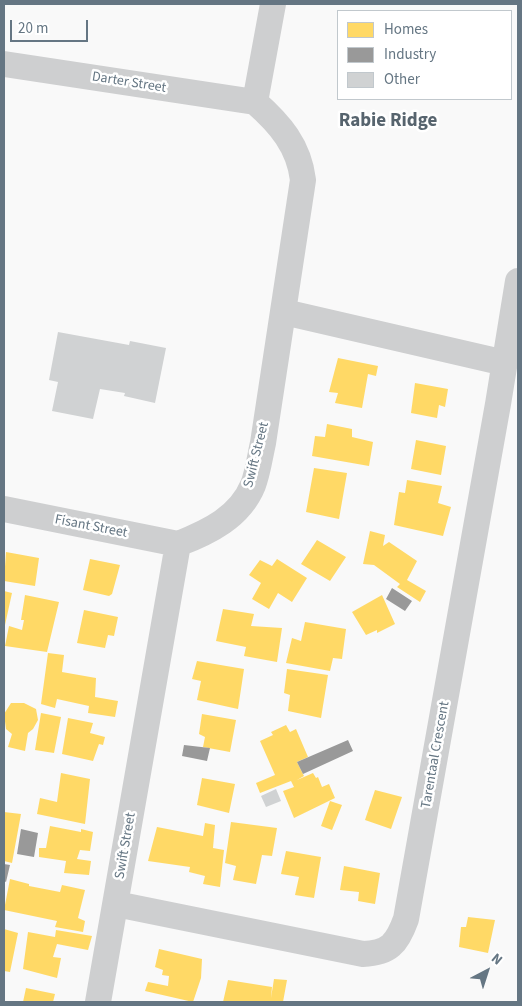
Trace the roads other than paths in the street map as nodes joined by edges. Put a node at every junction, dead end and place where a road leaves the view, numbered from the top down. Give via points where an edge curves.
1 (273, 4) edge
2 (4, 64) edge
3 (255, 102) junction
4 (518, 281) edge
5 (284, 312) junction
6 (505, 363) junction
7 (508, 406) edge
8 (4, 509) edge
9 (178, 544) junction
10 (116, 904) junction
11 (98, 1002) edge

1 - 3 street
2 - 3 street, Darter Street
3 - 5 street, Swift Street via 288,134 302,167 302,198
4 - 6 street, Tarentaal Crescent
5 - 6 street
5 - 9 street, Swift Street via 263,443 253,484 227,520
6 - 7 street, Tarentaal Crescent
7 - 10 street, Tarentaal Crescent via 406,920 398,938 382,952 363,954
8 - 9 street, Fisant Street
9 - 10 street, Swift Street
10 - 11 street, Swift Street

